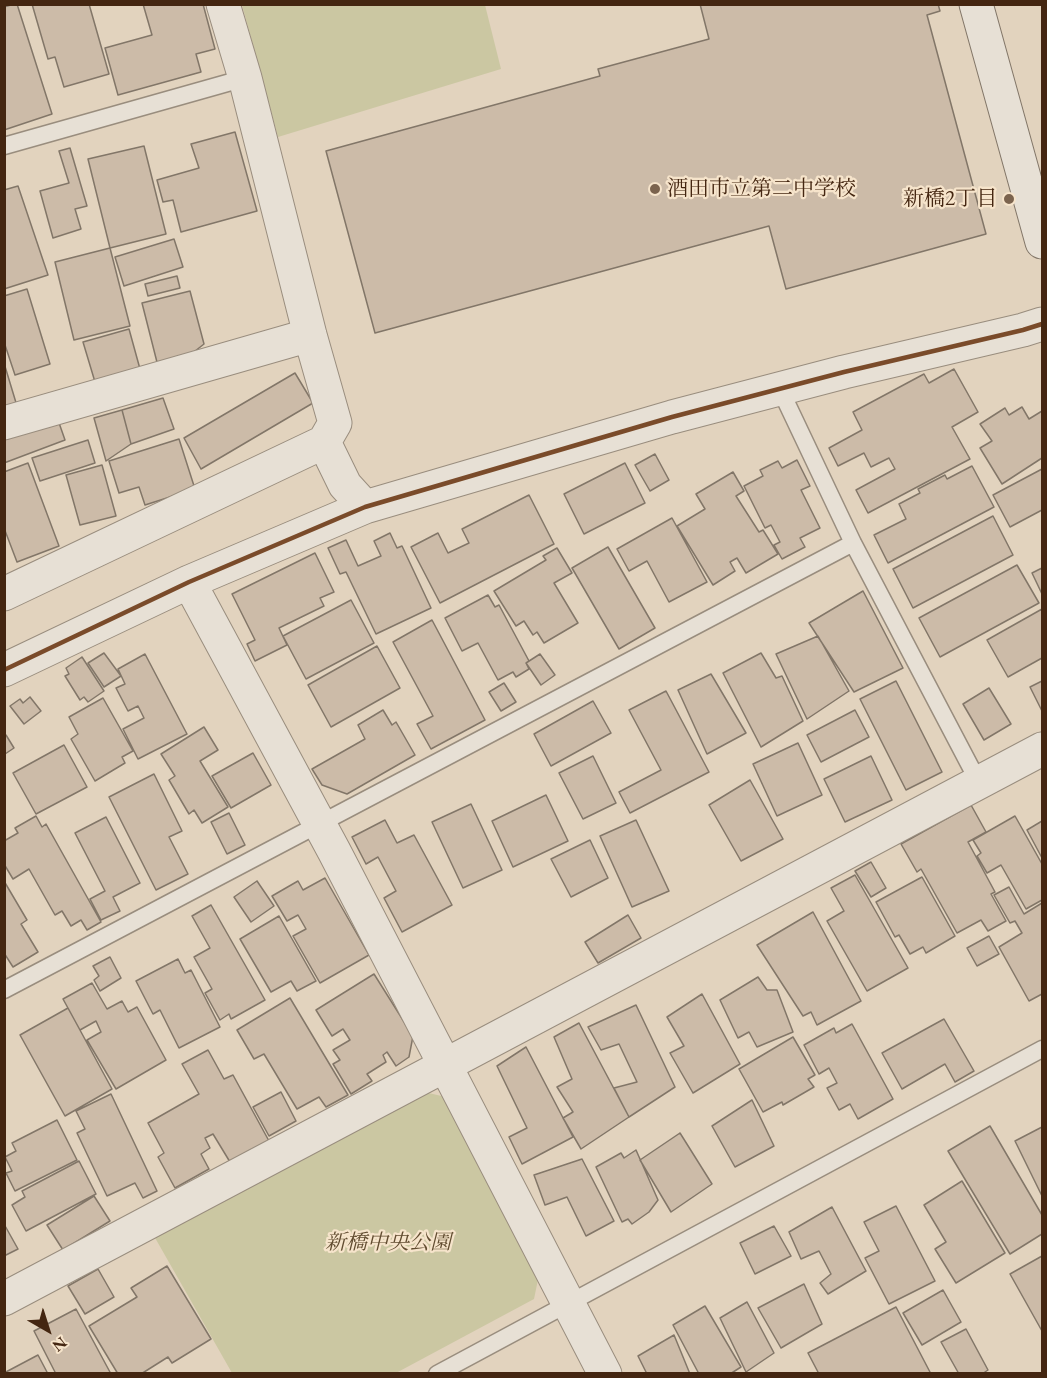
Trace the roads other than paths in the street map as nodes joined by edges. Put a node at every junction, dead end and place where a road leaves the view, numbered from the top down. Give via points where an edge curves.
1 (223, 4) edge
2 (976, 4) edge
3 (245, 78) junction
4 (4, 146) edge
5 (1042, 242) edge
6 (1042, 324) edge
7 (310, 335) junction
8 (780, 389) junction
9 (4, 423) edge
10 (324, 442) junction
11 (365, 507) junction
12 (853, 543) junction
13 (189, 582) junction
14 (4, 594) edge
15 (4, 670) edge
16 (1042, 749) edge
17 (980, 783) junction
18 (320, 825) junction
19 (4, 990) edge
20 (1042, 1049) edge
21 (445, 1066) junction
22 (4, 1299) edge
23 (570, 1303) junction
24 (437, 1374) edge
25 (605, 1374) edge

1 - 3 street
2 - 5 street
3 - 4 lane
3 - 7 street
6 - 8 street
7 - 9 street
7 - 10 street via 335,423
8 - 11 street
8 - 12 lane
10 - 11 street via 345,485
10 - 14 street
11 - 13 street
12 - 17 lane
12 - 18 lane
13 - 15 street
13 - 18 street
16 - 17 street
17 - 21 street
18 - 19 lane
18 - 21 street
20 - 23 lane
21 - 22 street
21 - 23 street
23 - 24 lane
23 - 25 street

